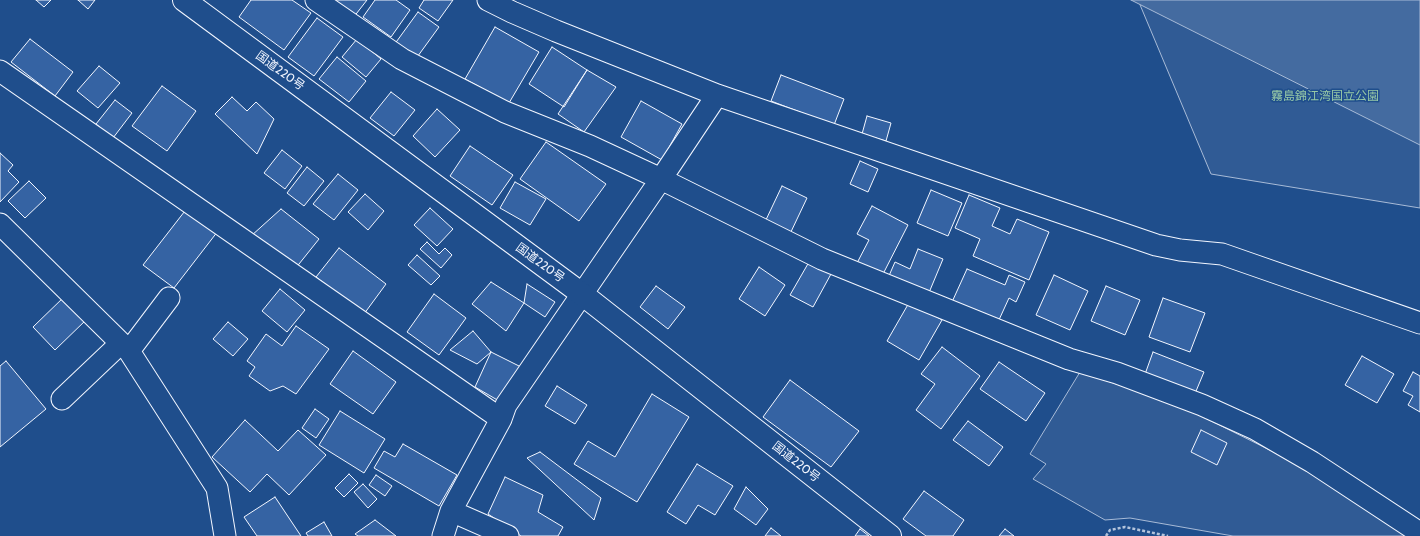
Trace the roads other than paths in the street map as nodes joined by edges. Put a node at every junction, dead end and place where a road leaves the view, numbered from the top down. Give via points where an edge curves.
1 (184, 0) edge
2 (316, 0) edge
3 (488, 0) edge
4 (0, 71) edge
5 (717, 95) junction
6 (661, 179) junction
7 (0, 224) edge
8 (582, 294) junction
9 (169, 298) dead end
10 (1420, 323) edge
11 (125, 347) junction
12 (62, 399) dead end
13 (501, 419) junction
14 (451, 511) junction
15 (1420, 533) edge
16 (225, 536) edge
17 (443, 536) edge
18 (508, 536) edge
19 (890, 536) edge

1 - 8 highway, 国道220号
2 - 6 street via 402,58 505,112 590,146
3 - 5 street via 556,31
4 - 13 street
5 - 6 street
5 - 10 street via 1156,245 1222,254
6 - 8 street
6 - 15 street via 822,260 1069,358 1117,373 1209,408 1255,429 1312,462
7 - 11 street
8 - 13 street via 506,405
8 - 19 highway, 国道220号
9 - 11 street
11 - 12 street
11 - 16 street via 217,488
13 - 14 street
14 - 17 street
14 - 18 street

